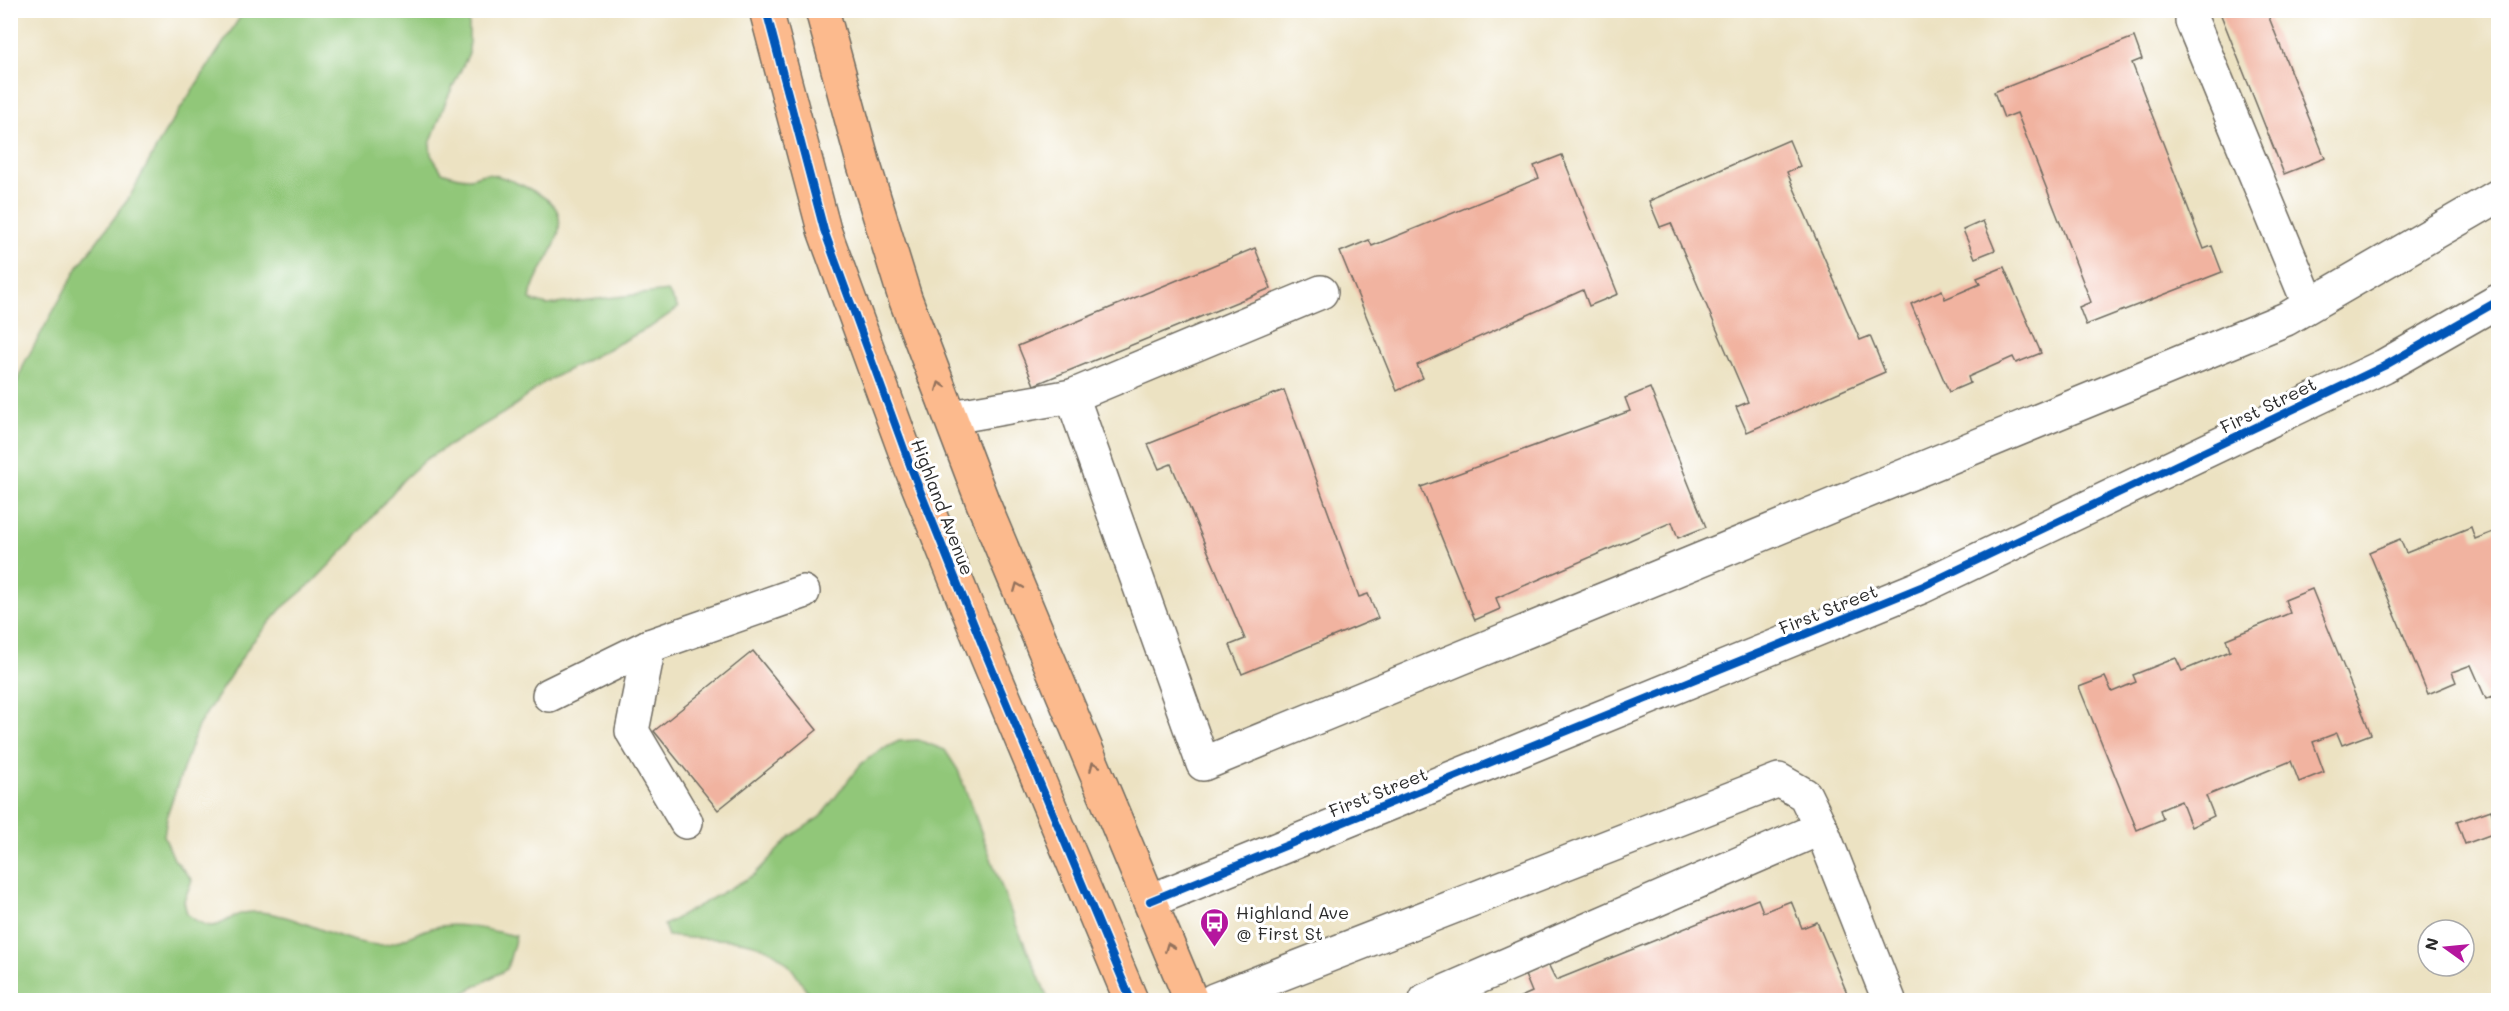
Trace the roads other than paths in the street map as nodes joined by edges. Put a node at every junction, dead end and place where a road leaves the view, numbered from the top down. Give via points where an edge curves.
1 (766, 10) edge
2 (822, 10) edge
3 (2192, 21) dead end
4 (2499, 196) edge
5 (1321, 292) dead end
6 (2499, 301) edge
7 (2309, 304) junction
8 (1072, 396) junction
9 (952, 417) junction
10 (803, 592) dead end
11 (649, 646) junction
12 (549, 695) dead end
13 (686, 822) dead end
14 (1821, 828) junction
15 (1150, 901) junction
16 (1131, 1000) edge
17 (1191, 1000) edge
18 (1214, 1000) edge
19 (1426, 1000) edge
20 (1889, 1000) edge

1 - 16 main road, Highland Avenue via 824,230 904,448
9 -> 2 main road via 905,298
3 - 7 street
4 - 7 street
5 - 8 street
6 - 15 street, First Street via 2384,366 1921,587
7 - 8 street via 2286,319 1203,764
8 - 9 street
15 -> 9 main road via 1032,622
10 - 11 street
11 - 12 street
11 - 13 street via 632,731
14 - 18 street via 1805,795 1779,780
14 - 19 street
14 - 20 street
17 -> 15 main road

